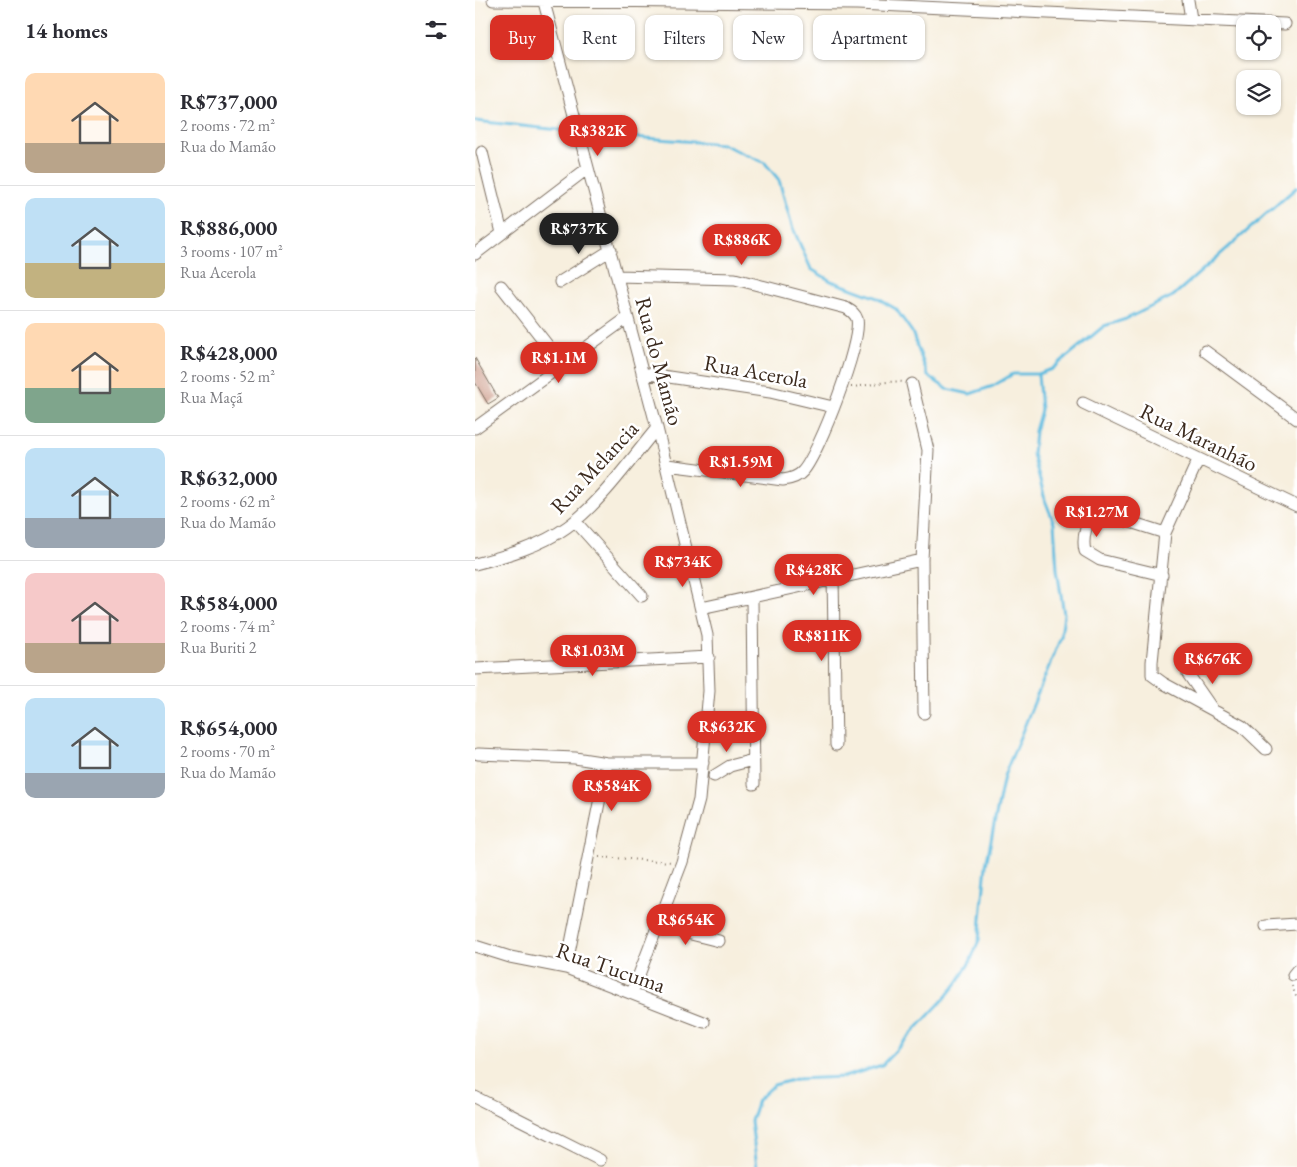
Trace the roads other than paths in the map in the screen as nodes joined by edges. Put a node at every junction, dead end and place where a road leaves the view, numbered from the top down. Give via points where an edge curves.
1 (493, 0) edge
2 (1189, 0) edge
3 (544, 2) junction
4 (858, 2) edge
5 (974, 4) edge
6 (1191, 19) junction
7 (1285, 24) dead end
8 (482, 152) dead end
9 (588, 168) junction
10 (502, 233) junction
11 (611, 250) junction
12 (475, 254) edge
13 (617, 276) junction
14 (560, 282) dead end
15 (501, 286) dead end
16 (627, 318) junction
17 (1205, 351) dead end
18 (563, 365) junction
19 (642, 373) junction
20 (912, 384) road end
21 (1083, 403) dead end
22 (833, 407) junction
23 (1297, 420) edge
24 (475, 428) edge
25 (657, 428) junction
26 (1198, 460) junction
27 (667, 465) junction
28 (1297, 506) edge
29 (575, 521) junction
30 (1165, 533) junction
31 (922, 560) junction
32 (475, 564) edge
33 (1162, 575) junction
34 (833, 578) junction
35 (642, 596) dead end
36 (752, 598) junction
37 (701, 608) junction
38 (709, 657) junction
39 (475, 669) edge
40 (1188, 674) dead end
41 (1214, 711) junction
42 (924, 713) dead end
43 (836, 745) dead end
44 (1266, 749) dead end
45 (478, 754) dead end
46 (753, 760) junction
47 (607, 763) junction
48 (703, 763) junction
49 (714, 776) dead end
50 (754, 784) dead end
51 (1297, 924) edge
52 (659, 926) junction
53 (1266, 926) dead end
54 (719, 942) dead end
55 (475, 946) edge
56 (566, 968) junction
57 (633, 993) junction
58 (704, 1022) dead end
59 (475, 1097) edge
60 (600, 1160) dead end

1 - 3 street
2 - 6 street
3 - 4 street
3 - 9 street, Rua do Mamão
4 - 5 street
5 - 6 street
6 - 7 street
8 - 10 street
9 - 10 street
9 - 11 street, Rua do Mamão
10 - 12 street
11 - 13 street, Rua do Mamão
11 - 14 street
13 - 16 street, Rua do Mamão
13 - 22 street via 735,279 835,304 853,312 857,321 855,337
15 - 18 street
16 - 18 street
16 - 19 street, Rua do Mamão
17 - 23 street
18 - 24 street
19 - 22 street, Rua Acerola via 770,392
19 - 25 street, Rua do Mamão
20 - 31 street via 928,450
21 - 26 street, Rua Maranhão
22 - 27 street via 821,440 804,470 791,479
25 - 27 street, Rua do Mamão
25 - 29 street, Rua Melancia
26 - 28 street, Rua Maranhão
26 - 30 street
27 - 37 street, Rua do Mamão
29 - 32 street, Rua Melancia via 531,546
29 - 35 street
30 - 33 street
30 - 33 street via 1096,511 1083,542 1085,552 1100,560
31 - 34 street
31 - 42 street
33 - 41 street via 1153,675
34 - 36 street
34 - 43 street
36 - 37 street
36 - 46 street
37 - 38 street, Rua do Mamão
38 - 39 street
38 - 48 street, Rua do Mamão
40 - 41 street
41 - 44 street via 1242,726
45 - 47 street via 575,758
46 - 49 street via 730,766
46 - 50 street
47 - 48 street
47 - 56 street
48 - 52 street, Rua do Mamão via 699,800 682,862
51 - 53 street
52 - 54 street
52 - 57 street, Rua do Mamão
55 - 56 street, Rua Tucuma
56 - 57 street, Rua Tucuma
57 - 58 street, Rua Tucuma
59 - 60 street

